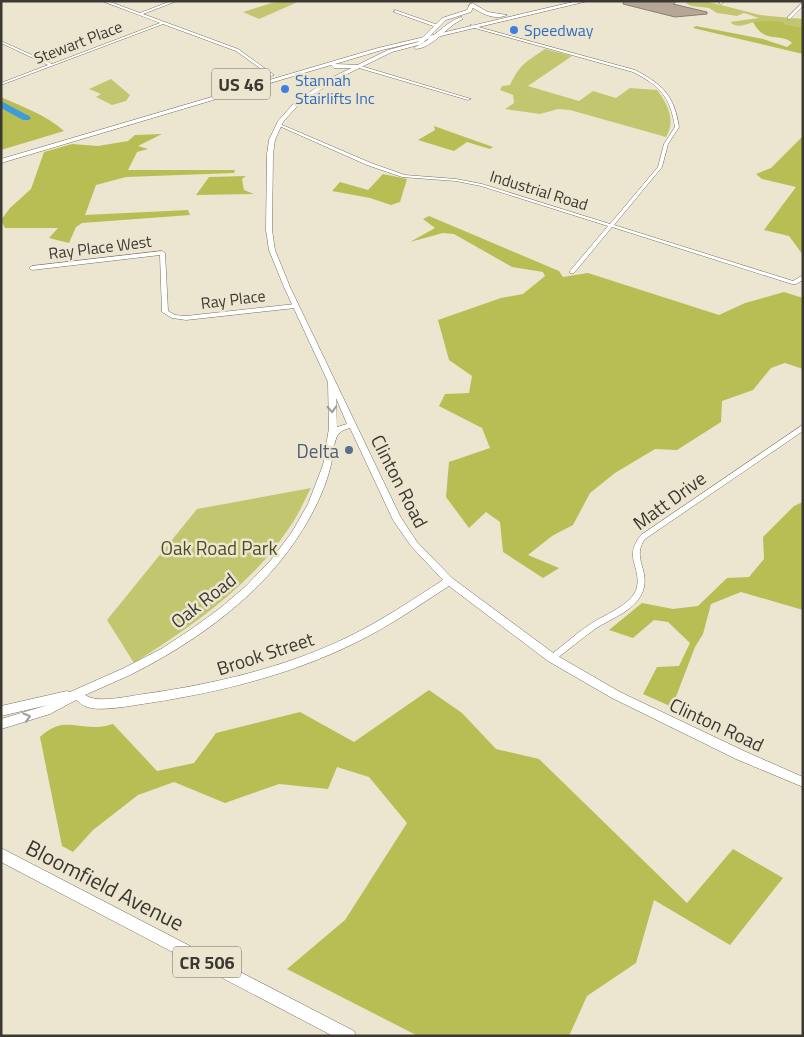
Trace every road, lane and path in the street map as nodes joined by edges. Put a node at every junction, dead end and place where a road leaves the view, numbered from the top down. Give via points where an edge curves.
1 (104, 1) edge
2 (175, 1) edge
3 (465, 1) edge
4 (561, 1) edge
5 (585, 1) edge
6 (472, 5) junction
7 (802, 6) edge
8 (395, 12) dead end
9 (140, 14) junction
10 (506, 15) junction
11 (789, 18) dead end
12 (163, 23) junction
13 (472, 26) junction
14 (444, 28) junction
15 (436, 30) junction
16 (426, 37) junction
17 (1, 42) edge
18 (52, 65) junction
19 (332, 66) junction
20 (360, 67) junction
21 (293, 73) junction
22 (343, 74) junction
23 (272, 75) junction
24 (1, 84) edge
25 (469, 99) dead end
26 (279, 125) junction
27 (1, 156) edge
28 (1, 161) edge
29 (611, 225) junction
30 (32, 268) dead end
31 (572, 272) dead end
32 (803, 277) edge
33 (295, 306) junction
34 (174, 317) joint
35 (332, 382) junction
36 (352, 425) junction
37 (803, 428) edge
38 (333, 436) junction
39 (449, 582) junction
40 (552, 658) junction
41 (76, 694) junction
42 (1, 711) edge
43 (1, 724) edge
44 (803, 782) edge
45 (1, 855) edge
46 (349, 1036) edge

1 - 9 street
2 - 9 street, Stewart Place
3 - 6 street
4 - 10 highway, US 46
5 - 13 highway, US 46
6 - 10 highway via 487,14
6 - 14 street via 475,9 473,14
6 - 15 street via 469,11 447,17
7 - 11 street
8 - 15 street
9 - 12 street
10 - 14 highway, US 46
12 - 18 street, Stewart Place
12 - 23 street via 237,50
13 - 15 highway, US 46
13 - 29 street via 620,67 650,79 667,94 677,127 666,144 660,167
14 - 15 highway, US 46
15 - 16 highway, US 46
15 - 20 street via 426,45
15 - 23 highway, US 46
16 - 20 street via 420,43 390,51
16 - 21 highway, US 46
17 - 18 street
18 - 24 street, Stewart Place
19 - 20 highway
19 - 21 highway
19 - 22 highway
20 - 22 street, Clinton Road
20 - 25 street
21 - 28 highway, US 46
22 - 26 street, Clinton Road via 298,102
23 - 27 highway, US 46
26 - 29 street, Industrial Road via 404,176 473,182
26 - 33 street, Clinton Road via 270,154 269,230 272,250
29 - 31 street
29 - 32 street, Industrial Road via 794,283
30 - 34 street, Ray Place West via 162,253 165,312
33 - 34 street, Ray Place
33 - 35 street, Clinton Road
35 - 36 street, Clinton Road
35 -> 38 street, Oak Road
36 - 38 street via 338,429
36 - 39 street, Clinton Road via 405,532
37 - 40 street, Matt Drive via 638,541 635,553 640,580 638,594 629,604
38 - 41 street, Oak Road via 325,474 308,513 284,550 254,583 183,640 134,668
39 - 40 street, Clinton Road
39 - 41 street, Brook Street via 352,640 266,675 210,688 103,704 88,703
40 - 44 street, Clinton Road via 616,695
41 - 42 street, Oak Road
43 -> 41 street, Oak Road via 53,708
45 - 46 main road, Bloomfield Avenue / CR 506

